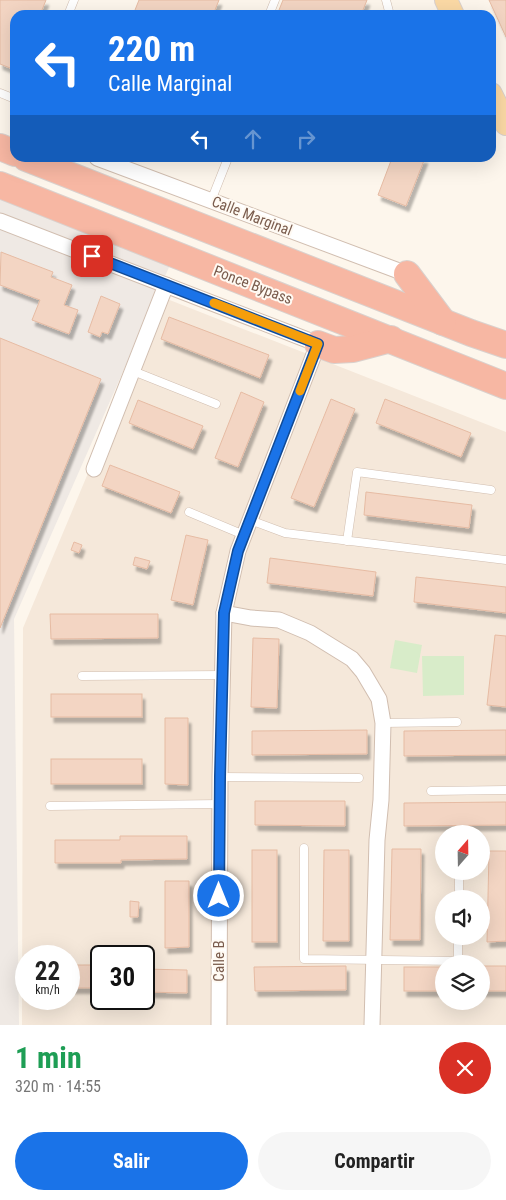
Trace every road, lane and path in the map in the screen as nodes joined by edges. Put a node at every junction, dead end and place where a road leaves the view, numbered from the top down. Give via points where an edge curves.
1 (496, 104) edge
2 (506, 124) edge
3 (39, 162) edge
4 (108, 162) edge
5 (227, 162) edge
6 (0, 185) edge
7 (212, 201) junction
8 (0, 221) edge
9 (407, 274) joint
10 (166, 285) junction
11 (444, 322) junction
12 (506, 326) edge
13 (470, 333) junction
14 (391, 339) junction
15 (318, 344) junction
16 (506, 345) edge
17 (460, 367) junction
18 (133, 371) junction
19 (506, 386) edge
20 (506, 403) edge
21 (216, 404) dead end
22 (94, 469) dead end
23 (491, 490) dead end
24 (189, 512) dead end
25 (250, 520) junction
26 (244, 535) junction
27 (347, 541) junction
28 (506, 560) edge
29 (224, 613) junction
30 (223, 675) junction
31 (82, 676) dead end
32 (457, 722) dead end
33 (383, 723) junction
34 (220, 777) junction
35 (359, 778) dead end
36 (506, 790) edge
37 (431, 791) dead end
38 (220, 804) junction
39 (50, 806) dead end
40 (304, 848) dead end
41 (458, 945) edge
42 (374, 960) junction
43 (219, 1025) edge
44 (372, 1025) edge

1 - 2 main road
3 - 11 highway
4 - 7 street, Calle Marginal
5 - 7 lane
6 - 14 highway, Ponce Bypass
7 - 9 street, Calle Marginal
8 - 10 street
9 - 11 highway
10 - 15 street
10 - 18 street
11 - 13 highway
12 - 13 highway
13 - 16 highway
14 - 15 highway via 353,349 334,350
14 - 17 highway, Ponce Bypass
15 - 25 street, Calle B
17 - 19 highway, Ponce Bypass
17 - 20 highway
18 - 21 lane
18 - 22 street
23 - 27 lane via 357,472
24 - 26 lane
25 - 26 street, Calle B
25 - 27 lane via 285,533
26 - 29 street, Calle B
27 - 28 lane
29 - 30 street, Calle B
29 - 33 street via 279,620 310,633 352,659 379,699
30 - 31 lane
30 - 34 street, Calle B
32 - 33 lane
33 - 42 street
34 - 35 lane
34 - 38 street, Calle B
36 - 37 lane
38 - 39 lane
38 - 43 street, Calle B
40 - 42 lane via 304,959
41 - 42 lane via 458,961
42 - 44 street

